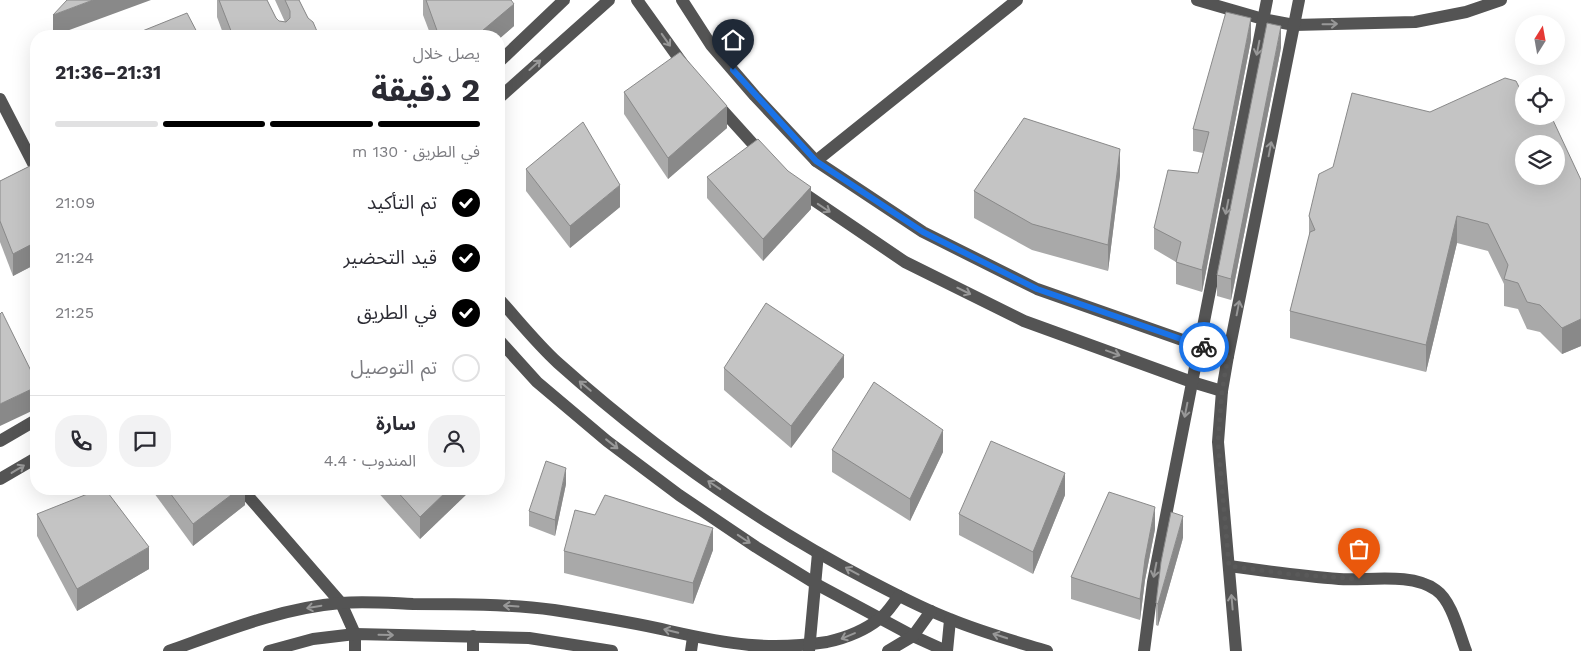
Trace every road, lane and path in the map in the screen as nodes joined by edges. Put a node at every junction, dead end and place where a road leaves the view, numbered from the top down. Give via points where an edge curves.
1 (564, 0) edge
2 (609, 0) edge
3 (637, 0) edge
4 (682, 0) edge
5 (1017, 0) edge
6 (1197, 0) edge
7 (1267, 0) edge
8 (1299, 0) edge
9 (1501, 0) edge
10 (1464, 6) edge
11 (1264, 18) junction
12 (1294, 24) junction
13 (505, 56) edge
14 (691, 73) edge
15 (505, 93) edge
16 (710, 96) edge
17 (0, 99) edge
18 (30, 157) edge
19 (816, 161) junction
20 (770, 162) edge
21 (788, 181) edge
22 (505, 306) edge
23 (1200, 346) junction
24 (505, 347) edge
25 (1228, 356) junction
26 (1192, 382) junction
27 (1222, 391) junction
28 (30, 424) edge
29 (0, 441) edge
30 (30, 462) edge
31 (0, 480) edge
32 (247, 495) edge
33 (818, 553) junction
34 (1229, 566) junction
35 (816, 584) junction
36 (899, 596) junction
37 (341, 603) junction
38 (931, 612) junction
39 (880, 619) junction
40 (950, 620) junction
41 (355, 634) junction
42 (473, 636) junction
43 (913, 636) junction
44 (693, 637) junction
45 (810, 649) edge
46 (169, 651) edge
47 (269, 651) edge
48 (355, 651) edge
49 (473, 651) edge
50 (612, 651) edge
51 (691, 651) edge
52 (888, 651) edge
53 (946, 651) edge
54 (1047, 651) edge
55 (1144, 651) edge
56 (1236, 651) edge
57 (1466, 651) edge

1 - 13 street
15 -> 2 street
3 -> 14 street
4 - 19 street via 711,45
5 - 19 street
6 - 11 street
7 - 11 street
8 - 12 street
9 - 10 street
12 -> 10 street via 1415,22
11 - 12 street
11 -> 23 street
25 -> 12 street
16 - 20 street
17 - 18 street
19 - 23 street via 923,232 1037,289
21 -> 26 street via 914,266 1024,320
33 -> 22 street via 696,474 624,419 556,362
23 - 25 street
23 - 26 street
24 -> 35 street via 537,382 607,441 678,495
25 - 27 street
26 - 27 street
26 -> 55 street via 1153,582
27 - 34 street via 1218,442
28 - 29 street
31 -> 30 street
32 - 37 street
33 - 35 street
36 -> 33 street
56 -> 34 street
34 - 57 street via 1342,579 1424,583 1446,599
35 - 39 street
35 - 45 street
36 - 38 street
36 - 39 street
37 - 41 street
44 -> 37 street via 602,617 531,607
37 -> 46 street via 260,619
38 - 40 street
38 - 43 street
39 - 43 street
39 -> 45 street via 843,638
40 - 53 street
54 -> 40 street
41 -> 42 street
41 - 47 street via 313,639
41 - 48 street
42 - 49 street
42 - 50 street via 529,638
43 - 52 street
43 - 53 street
44 - 45 street via 752,649
44 - 51 street

